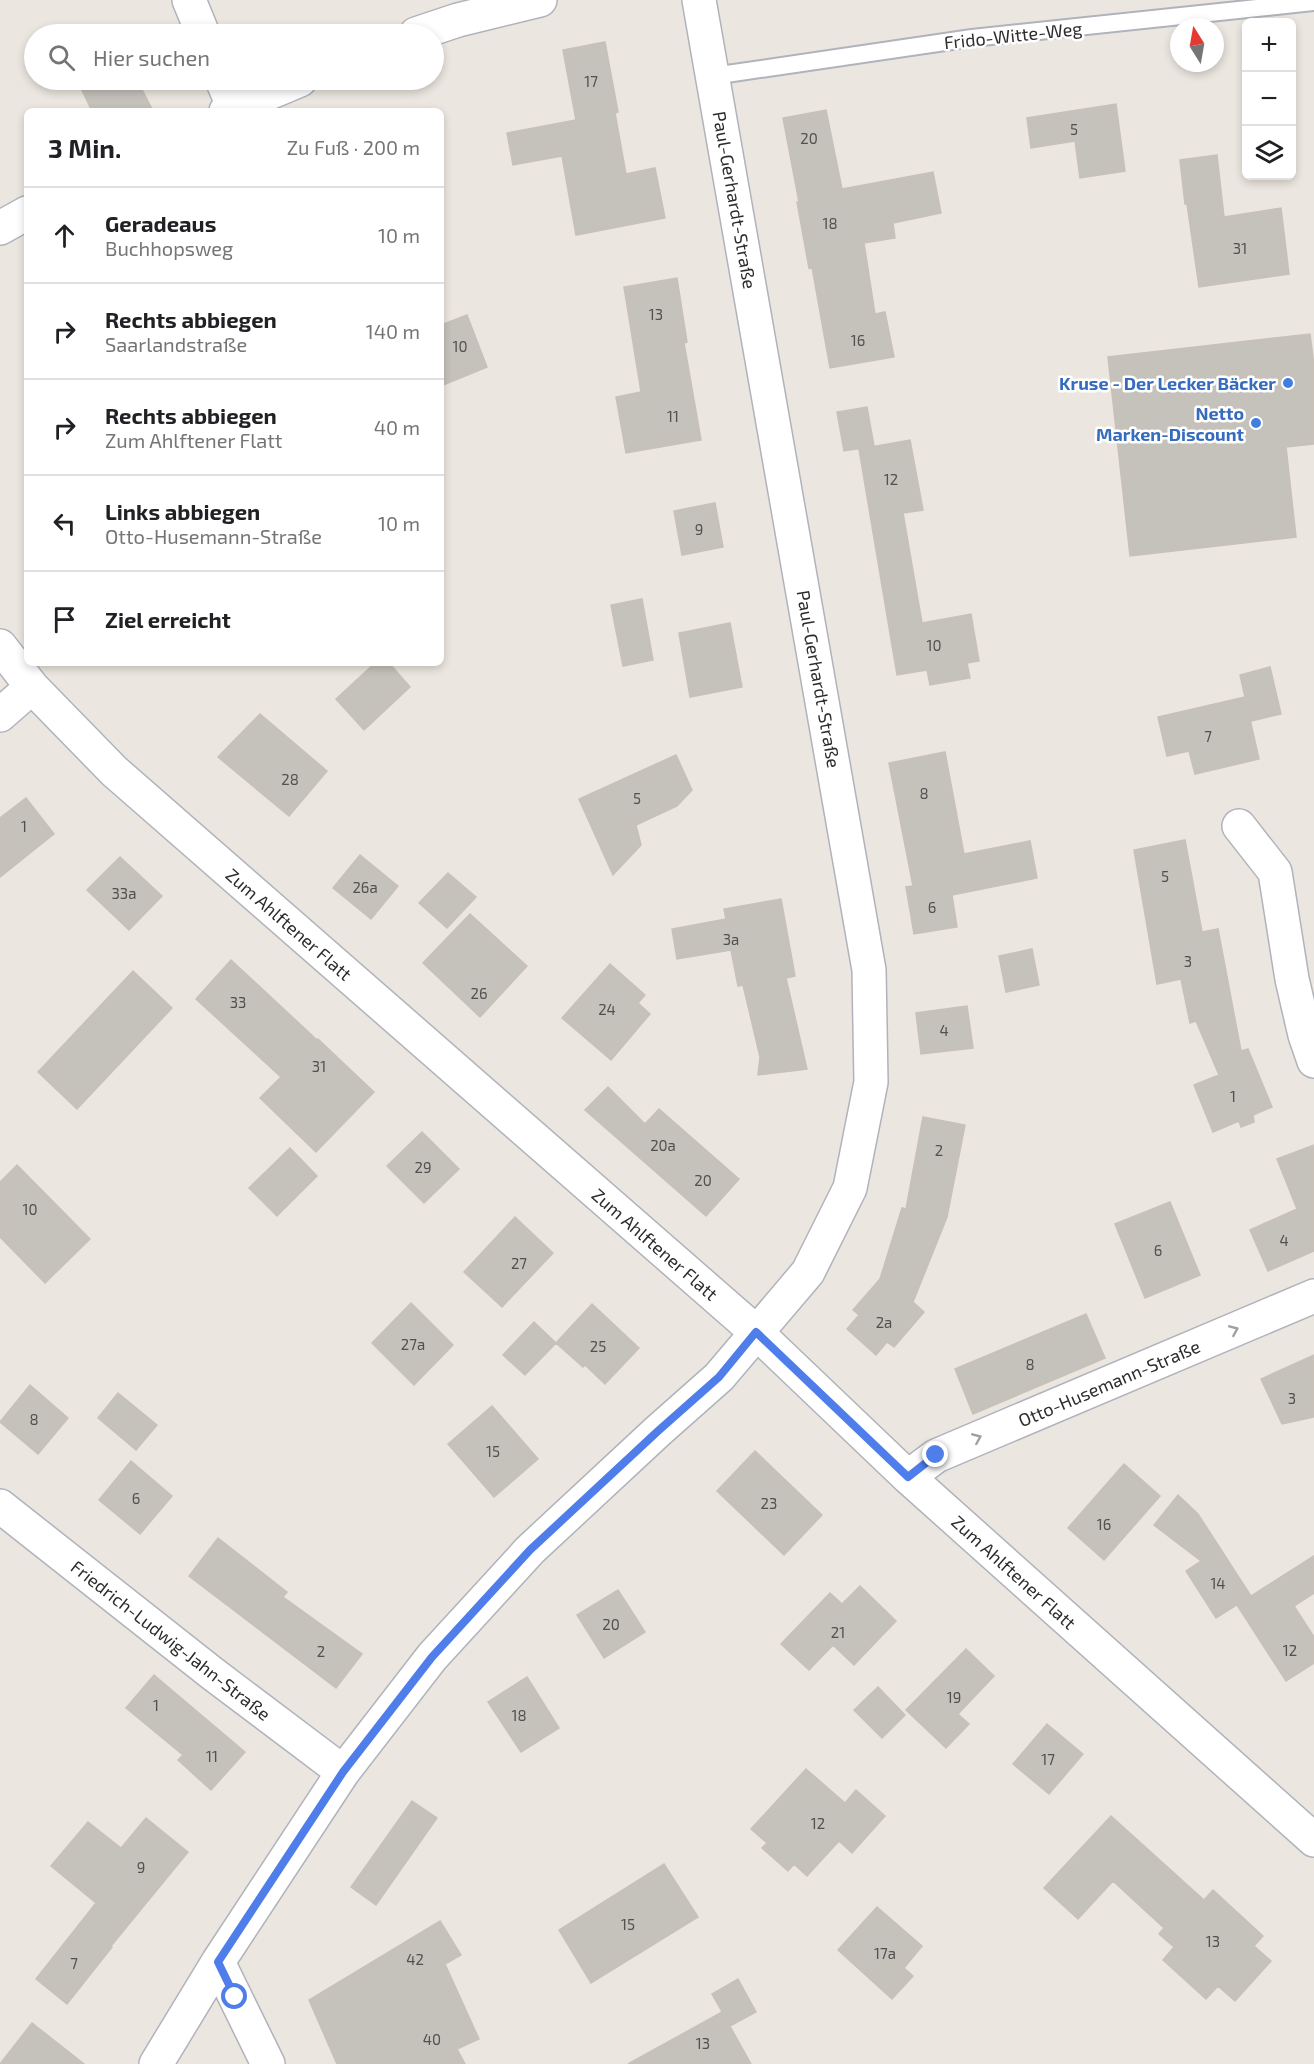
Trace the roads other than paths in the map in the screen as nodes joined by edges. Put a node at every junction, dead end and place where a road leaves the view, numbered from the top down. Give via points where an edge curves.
1 (189, 0) edge
2 (540, 0) edge
3 (699, 0) edge
4 (1314, 3) edge
5 (199, 24) edge
6 (444, 25) edge
7 (713, 76) junction
8 (271, 90) edge
9 (240, 101) edge
10 (24, 215) edge
11 (0, 228) edge
12 (0, 646) edge
13 (32, 687) junction
14 (0, 715) edge
15 (1239, 826) dead end
16 (1314, 1061) edge
17 (1314, 1296) edge
18 (756, 1332) junction
19 (908, 1477) junction
20 (0, 1506) edge
21 (343, 1772) junction
22 (1314, 1840) edge
23 (218, 1962) junction
24 (156, 2064) edge
25 (268, 2064) edge

1 - 5 street
2 - 6 street
3 - 7 street, Paul-Gerhardt-Straße
4 - 7 lane, Frido-Witte-Weg via 972,38
7 - 18 street, Paul-Gerhardt-Straße via 870,970 871,1082 850,1188 808,1272
8 - 9 street
10 - 11 street
12 - 13 street, Zum Ahlftener Flatt
13 - 14 street
13 - 18 street, Zum Ahlftener Flatt via 114,771
15 - 16 street via 1275,872 1292,979
19 -> 17 street, Otto-Husemann-Straße via 936,1455
18 - 19 street, Zum Ahlftener Flatt
18 - 21 street, Paul-Gerhardt-Straße via 719,1377 530,1550 432,1657
19 - 22 street, Zum Ahlftener Flatt
20 - 21 street, Friedrich-Ludwig-Jahn-Straße
21 - 23 street, Paul-Gerhardt-Straße
23 - 24 street, Paul-Gerhardt-Straße
23 - 25 street

